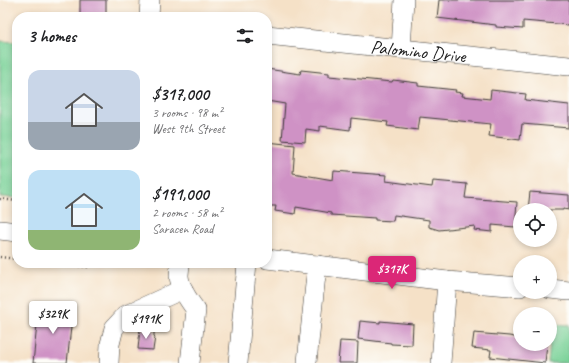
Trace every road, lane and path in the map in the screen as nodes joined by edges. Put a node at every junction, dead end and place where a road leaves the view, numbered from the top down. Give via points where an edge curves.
1 (150, 0) edge
2 (404, 0) edge
3 (149, 12) edge
4 (272, 36) edge
5 (401, 49) junction
6 (569, 66) edge
7 (0, 199) edge
8 (12, 200) edge
9 (0, 230) edge
10 (12, 231) edge
11 (0, 257) edge
12 (12, 258) edge
13 (272, 260) edge
14 (317, 265) junction
15 (180, 268) edge
16 (247, 268) edge
17 (447, 281) junction
18 (513, 286) edge
19 (183, 289) junction
20 (557, 290) edge
21 (569, 291) edge
22 (308, 362) edge
23 (109, 363) edge
24 (190, 363) edge
25 (238, 363) edge
26 (441, 363) edge

1 - 3 street
2 - 5 street
4 - 5 street, Palomino Drive
5 - 6 street, Palomino Drive
7 - 8 path
9 - 10 street
11 - 12 path
13 - 14 street
14 - 17 street
14 - 22 street
15 - 19 street
16 - 25 street
17 - 18 street
17 - 26 street
19 - 23 street via 126,316 114,328
19 - 24 street via 186,298 196,310
20 - 21 street

